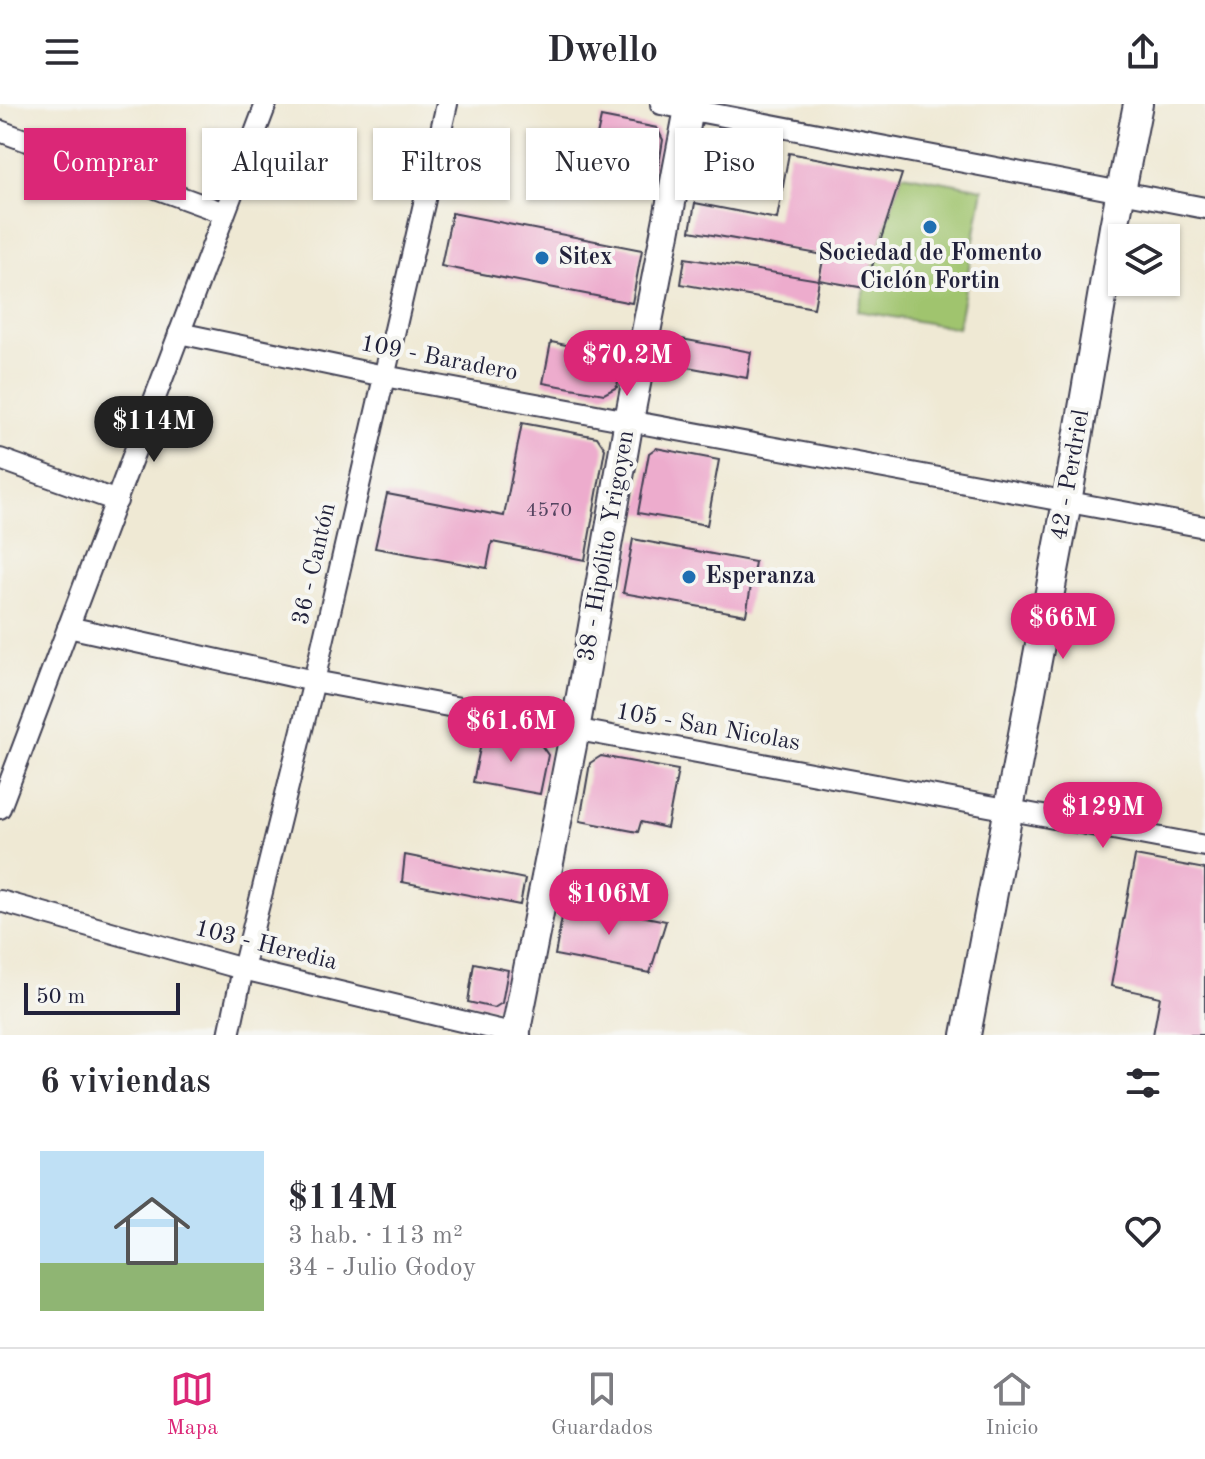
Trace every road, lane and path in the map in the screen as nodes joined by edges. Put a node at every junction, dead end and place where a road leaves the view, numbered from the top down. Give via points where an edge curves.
1 (266, 104) edge
2 (447, 104) edge
3 (661, 104) edge
4 (1138, 104) edge
5 (689, 107) edge
6 (0, 131) edge
7 (1121, 192) junction
8 (1205, 208) edge
9 (224, 213) junction
10 (179, 333) junction
11 (384, 376) junction
12 (629, 420) junction
13 (0, 459) edge
14 (117, 501) junction
15 (1067, 502) junction
16 (1205, 527) edge
17 (68, 627) junction
18 (314, 681) junction
19 (575, 730) junction
20 (0, 808) edge
21 (1009, 810) junction
22 (1205, 846) edge
23 (0, 901) edge
24 (243, 969) junction
25 (229, 1035) edge
26 (517, 1035) edge
27 (966, 1035) edge

1 - 9 street
2 - 11 street, 36 - Cantón
3 - 5 street
4 - 7 street, 42 - Perdriel
5 - 7 street
5 - 12 street, 38 - Hipólito Yrigoyen
6 - 9 street
7 - 8 street
7 - 15 street, 42 - Perdriel
9 - 10 street
10 - 11 street, 109 - Baradero
10 - 14 street
11 - 12 street, 109 - Baradero
11 - 18 street, 36 - Cantón
12 - 15 street, 109 - Baradero
12 - 19 street, 38 - Hipólito Yrigoyen
13 - 14 street
14 - 17 street
15 - 16 street, 109 - Baradero
15 - 21 street, 42 - Perdriel
17 - 18 street, 105 - San Nicolas
17 - 20 street
18 - 19 street, 105 - San Nicolas
18 - 24 street, 36 - Cantón
19 - 21 street, 105 - San Nicolas
19 - 26 street, 38 - Hipólito Yrigoyen
21 - 22 street, 105 - San Nicolas
21 - 27 street, 42 - Perdriel
23 - 24 street, 103 - Heredia
24 - 25 street, 36 - Cantón
24 - 26 street, 103 - Heredia

